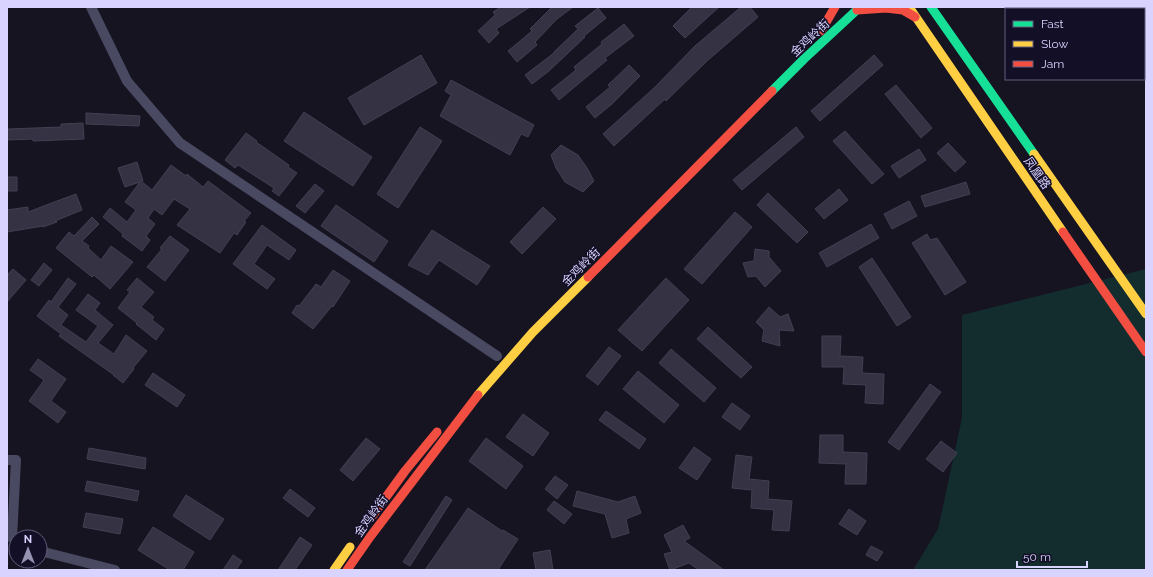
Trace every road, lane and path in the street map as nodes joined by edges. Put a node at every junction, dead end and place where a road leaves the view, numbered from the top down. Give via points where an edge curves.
1 (91, 7) edge
2 (835, 7) edge
3 (845, 7) edge
4 (909, 7) edge
5 (931, 7) edge
6 (938, 7) edge
7 (859, 8) edge
8 (915, 17) junction
9 (940, 21) junction
10 (821, 31) junction
11 (1146, 314) edge
12 (520, 333) dead end
13 (1146, 352) edge
14 (498, 356) dead end
15 (442, 425) dead end
16 (7, 460) edge
17 (369, 520) dead end
18 (12, 529) edge
19 (356, 539) dead end
20 (48, 553) edge
21 (115, 570) edge
22 (334, 570) edge
23 (348, 570) edge

1 - 14 street via 126,81 180,143
2 - 10 main road
3 - 10 main road, 金鸡岭街
4 - 8 main road, 凤凰路
5 - 9 main road, 凤凰路
6 - 9 main road
7 - 8 main road via 903,10
7 - 23 main road, 金鸡岭街 via 804,59 533,332 481,391
8 - 13 main road, 凤凰路
9 - 11 main road, 凤凰路
10 - 12 main road, 金鸡岭街
15 - 17 main road, 金鸡岭街
16 - 18 street via 16,460
19 - 22 main road, 金鸡岭街
20 - 21 street

